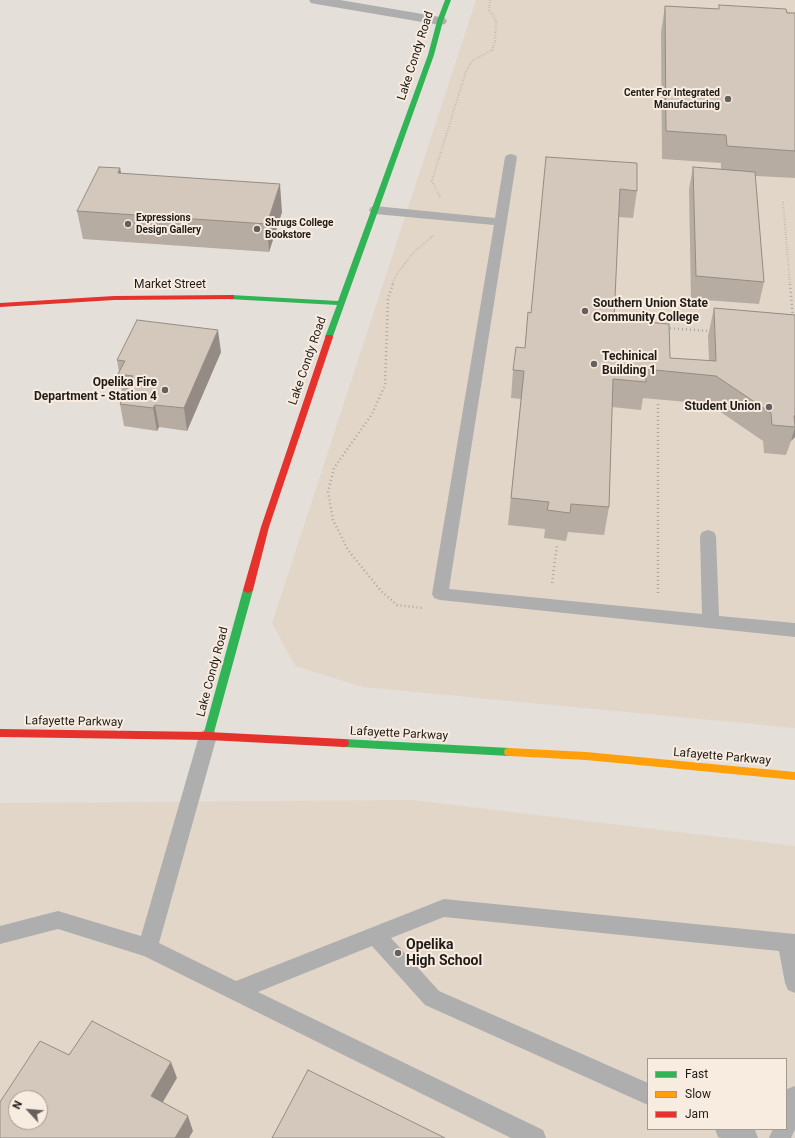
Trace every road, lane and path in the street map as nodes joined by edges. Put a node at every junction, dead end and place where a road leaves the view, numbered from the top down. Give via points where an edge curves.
1 (316, 0) edge
2 (448, 0) edge
3 (440, 22) junction
4 (511, 157) dead end
5 (783, 202) dead end
6 (375, 210) junction
7 (501, 222) junction
8 (341, 303) junction
9 (0, 305) edge
10 (793, 323) edge
11 (663, 327) edge
12 (717, 332) edge
13 (658, 404) dead end
14 (708, 536) dead end
15 (658, 616) junction
16 (711, 622) junction
17 (795, 630) edge
18 (0, 733) edge
19 (208, 736) junction
20 (795, 776) edge
21 (0, 935) edge
22 (375, 935) junction
23 (791, 942) edge
24 (148, 948) junction
25 (795, 983) edge
26 (235, 991) junction
27 (647, 1094) edge
28 (795, 1097) edge
29 (787, 1119) edge
30 (728, 1130) edge
31 (535, 1138) edge
32 (746, 1138) edge

1 - 3 street
2 - 3 main road, Lake Condy Road
3 - 6 main road, Lake Condy Road via 431,55
4 - 7 lane
5 - 10 path
6 - 7 lane
6 - 8 main road, Lake Condy Road
7 - 15 lane via 440,594
8 - 9 main road, Market Street via 229,297 114,298
8 - 19 main road, Lake Condy Road via 265,527
11 - 12 path
13 - 15 path
14 - 16 lane
15 - 16 lane
16 - 17 lane
18 - 19 main road, Lafayette Parkway
19 - 20 main road, Lafayette Parkway via 586,756
19 - 24 lane
21 - 24 lane via 58,920
22 - 23 lane via 444,908
22 - 26 lane
22 - 27 lane via 432,998
23 - 25 lane
24 - 26 lane
26 - 31 lane
28 - 29 lane
30 - 32 lane

